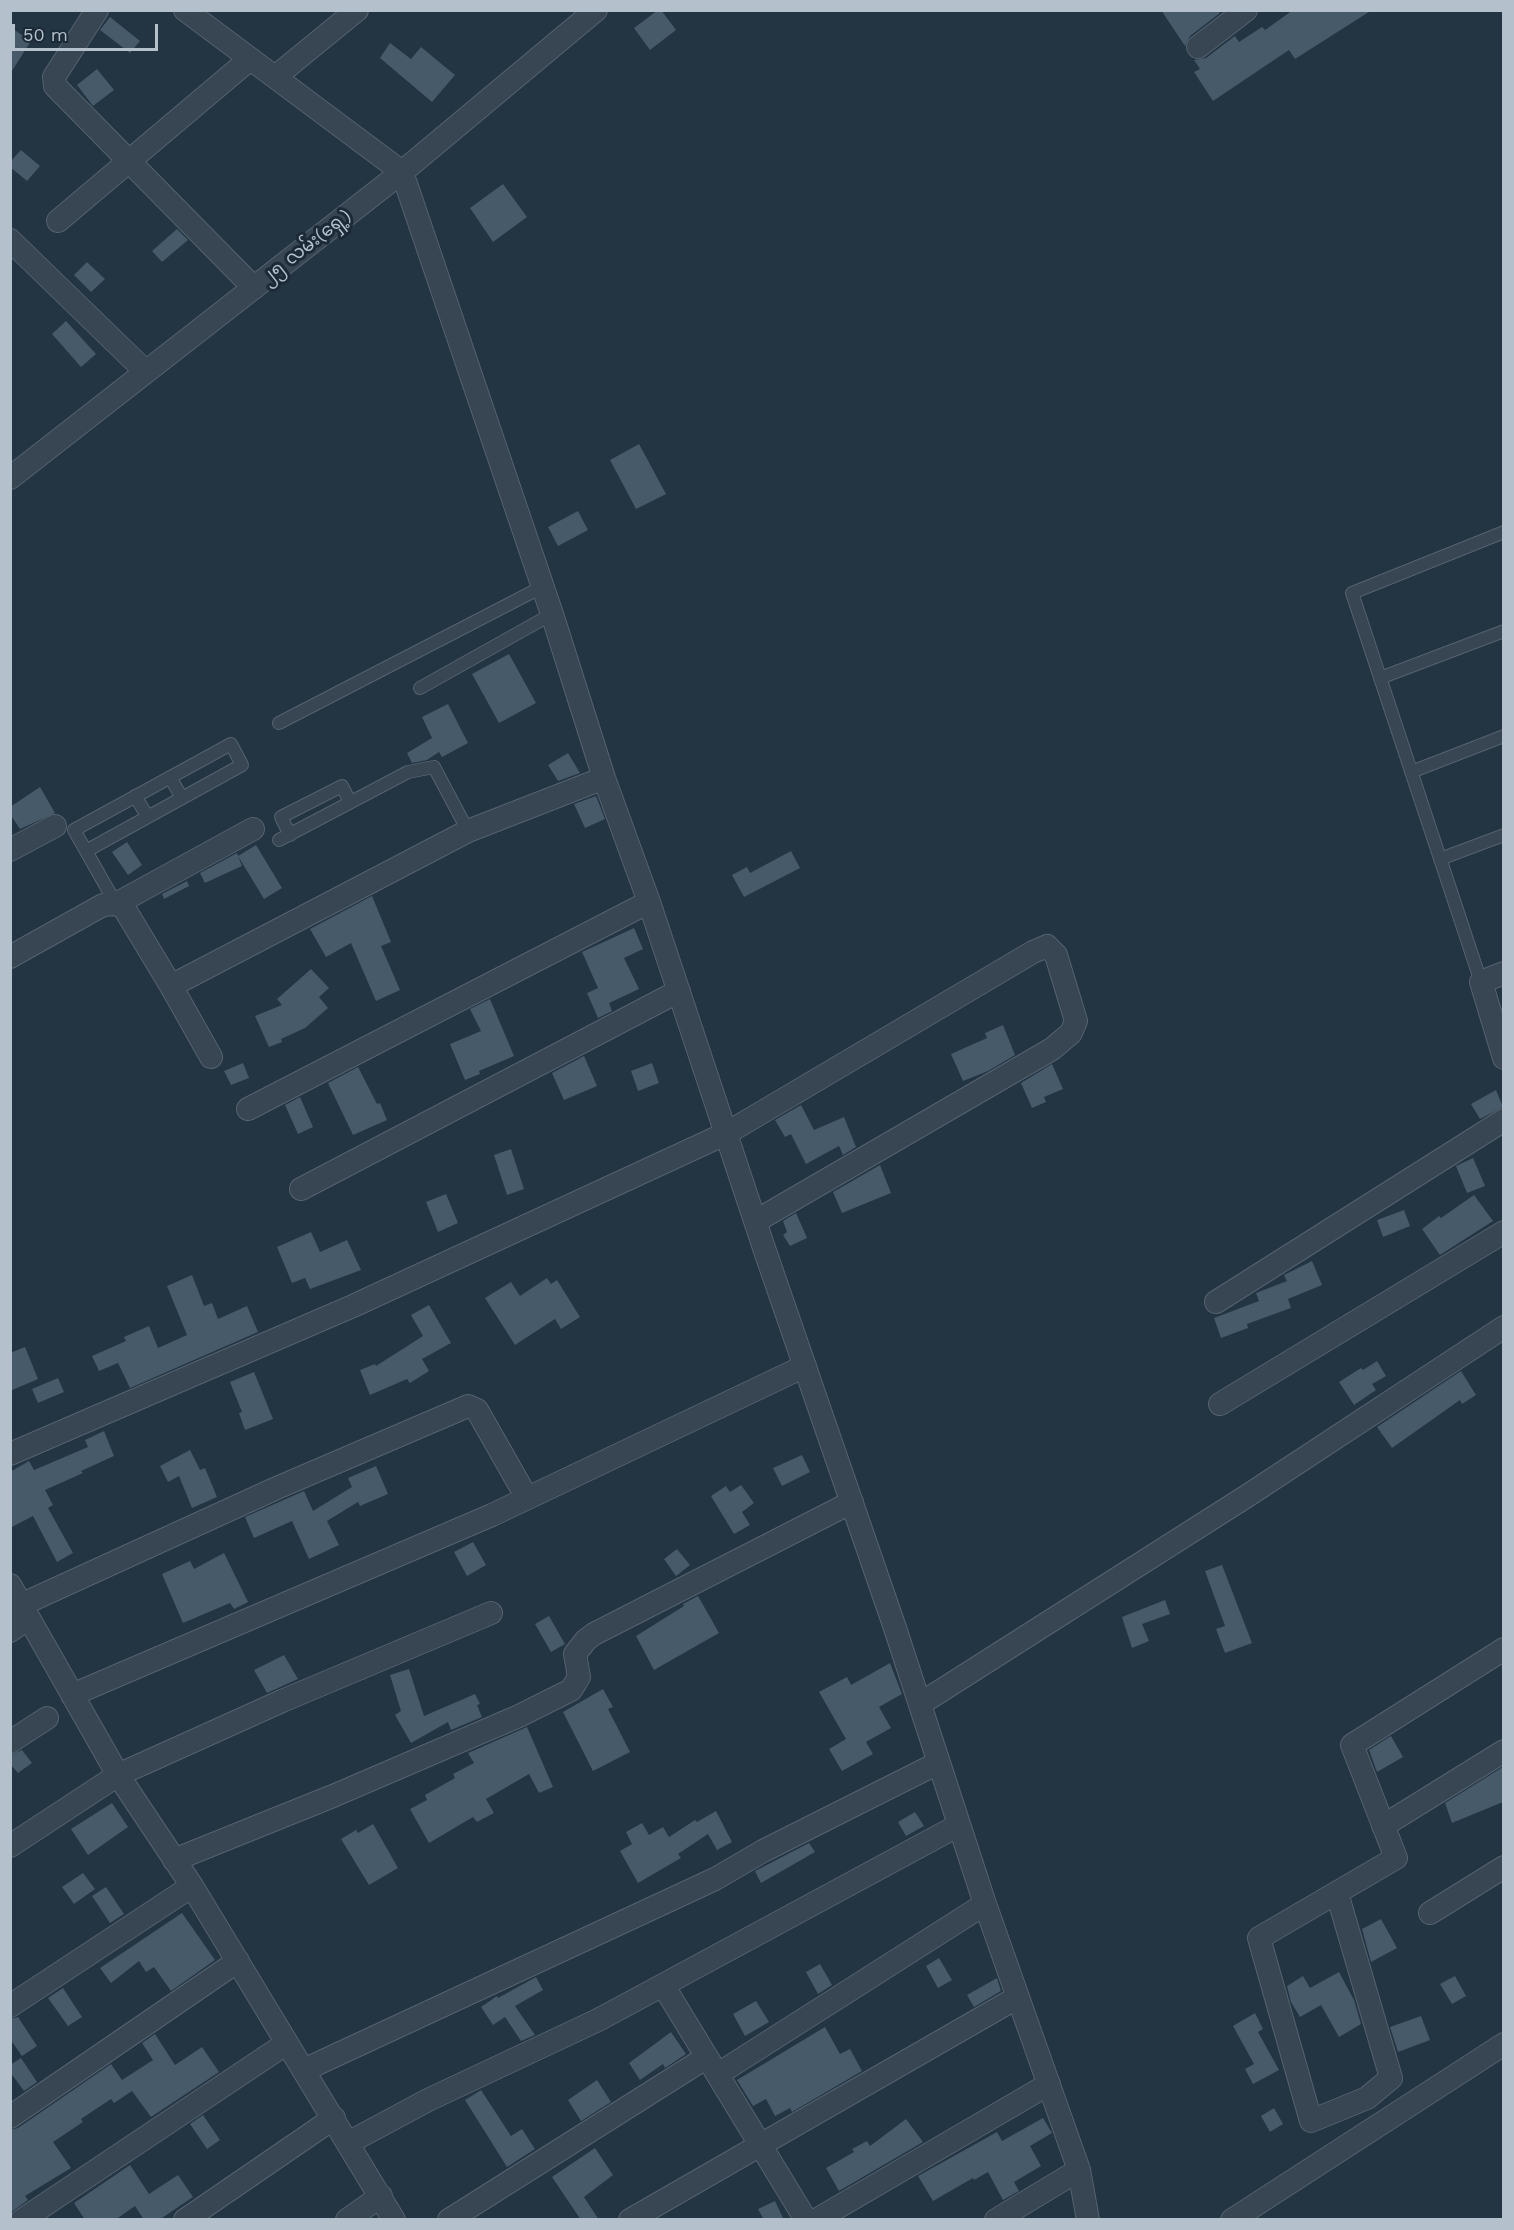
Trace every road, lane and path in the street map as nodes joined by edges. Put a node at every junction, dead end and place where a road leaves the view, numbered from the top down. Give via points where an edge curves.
1 (97, 10) edge
2 (185, 10) edge
3 (357, 10) edge
4 (596, 10) edge
5 (1244, 11) edge
6 (1198, 48) dead end
7 (250, 59) junction
8 (274, 77) junction
9 (130, 161) junction
10 (402, 172) junction
11 (58, 221) dead end
12 (10, 240) edge
13 (254, 288) junction
14 (146, 372) junction
15 (10, 478) edge
16 (1503, 532) edge
17 (542, 587) junction
18 (552, 614) junction
19 (1503, 631) edge
20 (1380, 678) junction
21 (420, 688) dead end
22 (279, 723) dead end
23 (1503, 736) edge
24 (1411, 772) junction
25 (170, 777) junction
26 (604, 778) junction
27 (135, 796) junction
28 (182, 798) junction
29 (350, 802) junction
30 (148, 817) junction
31 (55, 826) dead end
32 (253, 829) dead end
33 (468, 831) junction
34 (1503, 835) edge
35 (10, 850) edge
36 (86, 851) junction
37 (1440, 860) junction
38 (649, 902) junction
39 (116, 904) junction
40 (10, 957) edge
41 (1503, 973) edge
42 (1481, 982) junction
43 (171, 986) junction
44 (679, 991) junction
45 (211, 1057) dead end
46 (1503, 1058) edge
47 (248, 1109) dead end
48 (1503, 1120) edge
49 (727, 1133) junction
50 (301, 1189) dead end
51 (756, 1221) junction
52 (1503, 1232) edge
53 (1215, 1302) dead end
54 (1503, 1327) edge
55 (805, 1366) junction
56 (1220, 1404) dead end
57 (13, 1446) edge
58 (527, 1498) junction
59 (852, 1502) junction
60 (10, 1585) edge
61 (23, 1604) junction
62 (491, 1613) dead end
63 (10, 1631) edge
64 (1503, 1649) edge
65 (72, 1695) junction
66 (920, 1704) junction
67 (47, 1718) dead end
68 (10, 1742) edge
69 (1503, 1751) edge
70 (938, 1763) junction
71 (118, 1775) junction
72 (959, 1825) junction
73 (1383, 1826) junction
74 (10, 1846) edge
75 (174, 1860) junction
76 (1503, 1867) edge
77 (192, 1886) junction
78 (1337, 1893) junction
79 (986, 1904) junction
80 (1430, 1913) dead end
81 (238, 1960) junction
82 (663, 1984) junction
83 (1018, 1997) junction
84 (10, 2006) edge
85 (287, 2043) junction
86 (1503, 2044) edge
87 (712, 2065) junction
88 (304, 2070) junction
89 (1049, 2084) junction
90 (10, 2117) edge
91 (334, 2118) junction
92 (348, 2142) junction
93 (760, 2145) junction
94 (1079, 2170) junction
95 (381, 2196) junction
96 (22, 2220) edge
97 (185, 2220) edge
98 (347, 2220) edge
99 (394, 2220) edge
100 (449, 2220) edge
101 (630, 2220) edge
102 (806, 2220) edge
103 (816, 2220) edge
104 (996, 2220) edge
105 (1088, 2220) edge
106 (1232, 2220) edge

1 - 9 street via 54,77 56,86
2 - 7 street
3 - 8 street
4 - 10 street, ၂၅ လမ်း(ရှေ့)
5 - 6 street
7 - 8 street
7 - 9 street
8 - 10 street
9 - 11 street
9 - 13 street
10 - 13 street, ၂၅ လမ်း(ရှေ့)
10 - 17 street
12 - 14 street
13 - 14 street, ၂၅ လမ်း(ရှေ့)
14 - 15 street, ၂၅ လမ်း(ရှေ့)
16 - 20 lane via 1352,593
17 - 18 street
17 - 22 lane
18 - 21 lane
18 - 26 street
19 - 20 lane
20 - 24 lane
23 - 24 lane
24 - 37 lane
25 - 27 lane
25 - 28 lane
25 - 28 lane via 231,744 242,765
26 - 33 street
26 - 38 street
27 - 30 lane
27 - 36 lane via 74,830
28 - 30 lane
29 - 29 lane via 285,837 280,818 342,786
29 - 33 lane via 408,772 434,767
30 - 36 lane
31 - 35 street
32 - 39 street
33 - 43 street
34 - 37 lane
36 - 39 lane
37 - 42 lane
38 - 44 street
38 - 47 street
39 - 40 street via 103,905
39 - 43 street via 124,908
41 - 42 street
42 - 46 street
43 - 45 street
44 - 49 street
44 - 50 street
48 - 53 street
49 - 51 street
49 - 51 street via 1033,952 1047,946 1056,955 1076,1021 1071,1033 1052,1049
49 - 57 street via 353,1306
51 - 55 street
52 - 56 street
54 - 66 street
55 - 58 street
55 - 59 street
58 - 61 street via 477,1410 468,1406
58 - 65 street
59 - 66 street
59 - 75 street via 594,1634 575,1654 579,1677 571,1690 333,1796
60 - 61 street
61 - 63 street via 20,1624
61 - 65 street
62 - 71 street
64 - 73 street via 1352,1744
65 - 71 street
66 - 70 street
67 - 68 street
69 - 73 street
70 - 72 street
70 - 88 street via 715,1879
71 - 74 street
71 - 75 street
72 - 79 street
72 - 82 street
73 - 78 street via 1396,1858
75 - 77 street
76 - 80 street
77 - 81 street
77 - 84 street
78 - 78 street via 1259,1938 1311,2121 1367,2098 1391,2078
79 - 83 street
79 - 87 street
81 - 85 street
81 - 90 street
82 - 87 street
82 - 92 street via 598,2020
83 - 89 street
83 - 93 street
85 - 88 street
85 - 96 street
86 - 106 street
87 - 93 street
87 - 100 street
88 - 91 street
89 - 94 street
89 - 103 street
91 - 92 street
91 - 97 street
92 - 95 street
93 - 101 street
93 - 102 street
94 - 104 street
94 - 105 street
95 - 98 street
95 - 99 street

